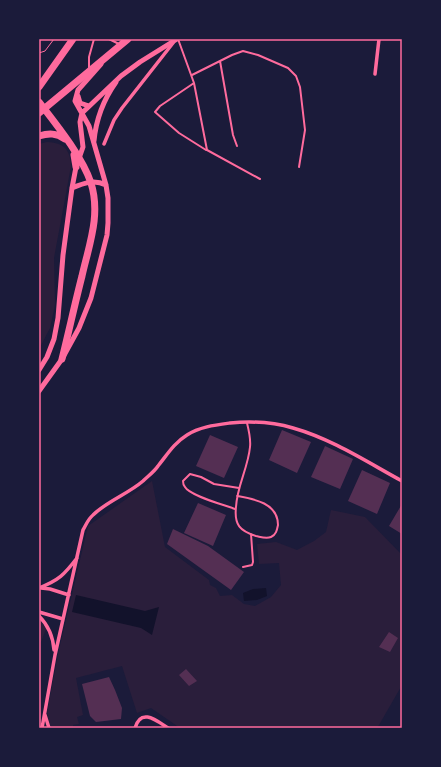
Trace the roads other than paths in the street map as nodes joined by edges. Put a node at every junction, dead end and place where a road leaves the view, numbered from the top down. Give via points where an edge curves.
1 (74, 39) edge
2 (94, 39) edge
3 (109, 39) edge
4 (128, 39) edge
5 (379, 39) edge
6 (177, 40) edge
7 (122, 45) junction
8 (105, 59) junction
9 (220, 61) junction
10 (88, 71) junction
11 (375, 74) dead end
12 (192, 75) junction
13 (121, 76) junction
14 (194, 83) junction
15 (39, 87) edge
16 (78, 90) junction
17 (39, 102) edge
18 (90, 106) junction
19 (39, 113) edge
20 (82, 113) junction
21 (39, 136) edge
22 (104, 144) dead end
23 (94, 146) junction
24 (237, 146) dead end
25 (207, 150) junction
26 (76, 167) junction
27 (300, 167) dead end
28 (260, 179) dead end
29 (106, 185) junction
30 (72, 188) junction
31 (62, 359) junction
32 (39, 370) edge
33 (39, 391) edge
34 (247, 422) junction
35 (402, 481) edge
36 (239, 488) junction
37 (237, 496) junction
38 (235, 509) junction
39 (251, 534) junction
40 (78, 556) junction
41 (243, 567) dead end
42 (39, 588) edge
43 (69, 595) junction
44 (39, 612) edge
45 (39, 616) edge
46 (63, 619) junction
47 (55, 655) junction
48 (45, 714) junction
49 (42, 728) edge
50 (49, 728) edge
51 (135, 728) edge
52 (168, 728) edge

1 - 15 highway
2 - 10 lane
3 - 7 lane
4 - 7 highway
5 - 11 street
6 - 12 lane
6 - 13 main road
6 - 22 street via 122,108
7 - 8 highway
8 - 10 highway
8 - 16 main road
9 - 12 lane
9 - 24 lane
9 - 27 lane via 237,52 249,52 288,68 296,76 300,87 305,130
10 - 19 highway
12 - 14 lane
13 - 18 main road
13 - 23 main road via 101,109
14 - 25 lane
14 - 25 lane via 160,106 156,112 179,133
16 - 18 main road via 80,103
16 - 20 main road via 75,101
17 - 31 highway via 72,147 91,184 95,208 89,250
18 - 20 main road
20 - 23 main road via 89,126
20 - 26 main road via 80,122 83,147
21 - 26 highway via 49,133 64,138 72,150
23 - 29 main road
25 - 28 lane
26 - 30 main road
29 - 30 main road via 88,182
29 - 31 main road via 107,235 91,298 79,328
30 - 32 main road via 58,318 54,338
31 - 33 main road
34 - 35 street via 293,428 330,442
34 - 36 lane via 250,439 249,458
34 - 40 street via 203,428 187,435 174,445 158,467 138,486 93,514 83,530
36 - 37 lane
36 - 38 lane via 214,484 190,474 183,481 189,491
37 - 38 lane
37 - 39 lane via 267,504 276,514 278,529 275,535 264,538
38 - 39 lane via 240,527
39 - 41 lane via 253,562 252,565
40 - 42 street via 62,576
40 - 43 street
42 - 43 street
43 - 46 street
44 - 46 street
45 - 47 street via 53,638
46 - 47 street
47 - 48 street
48 - 49 street
48 - 50 street
51 - 52 street via 138,722 148,717

